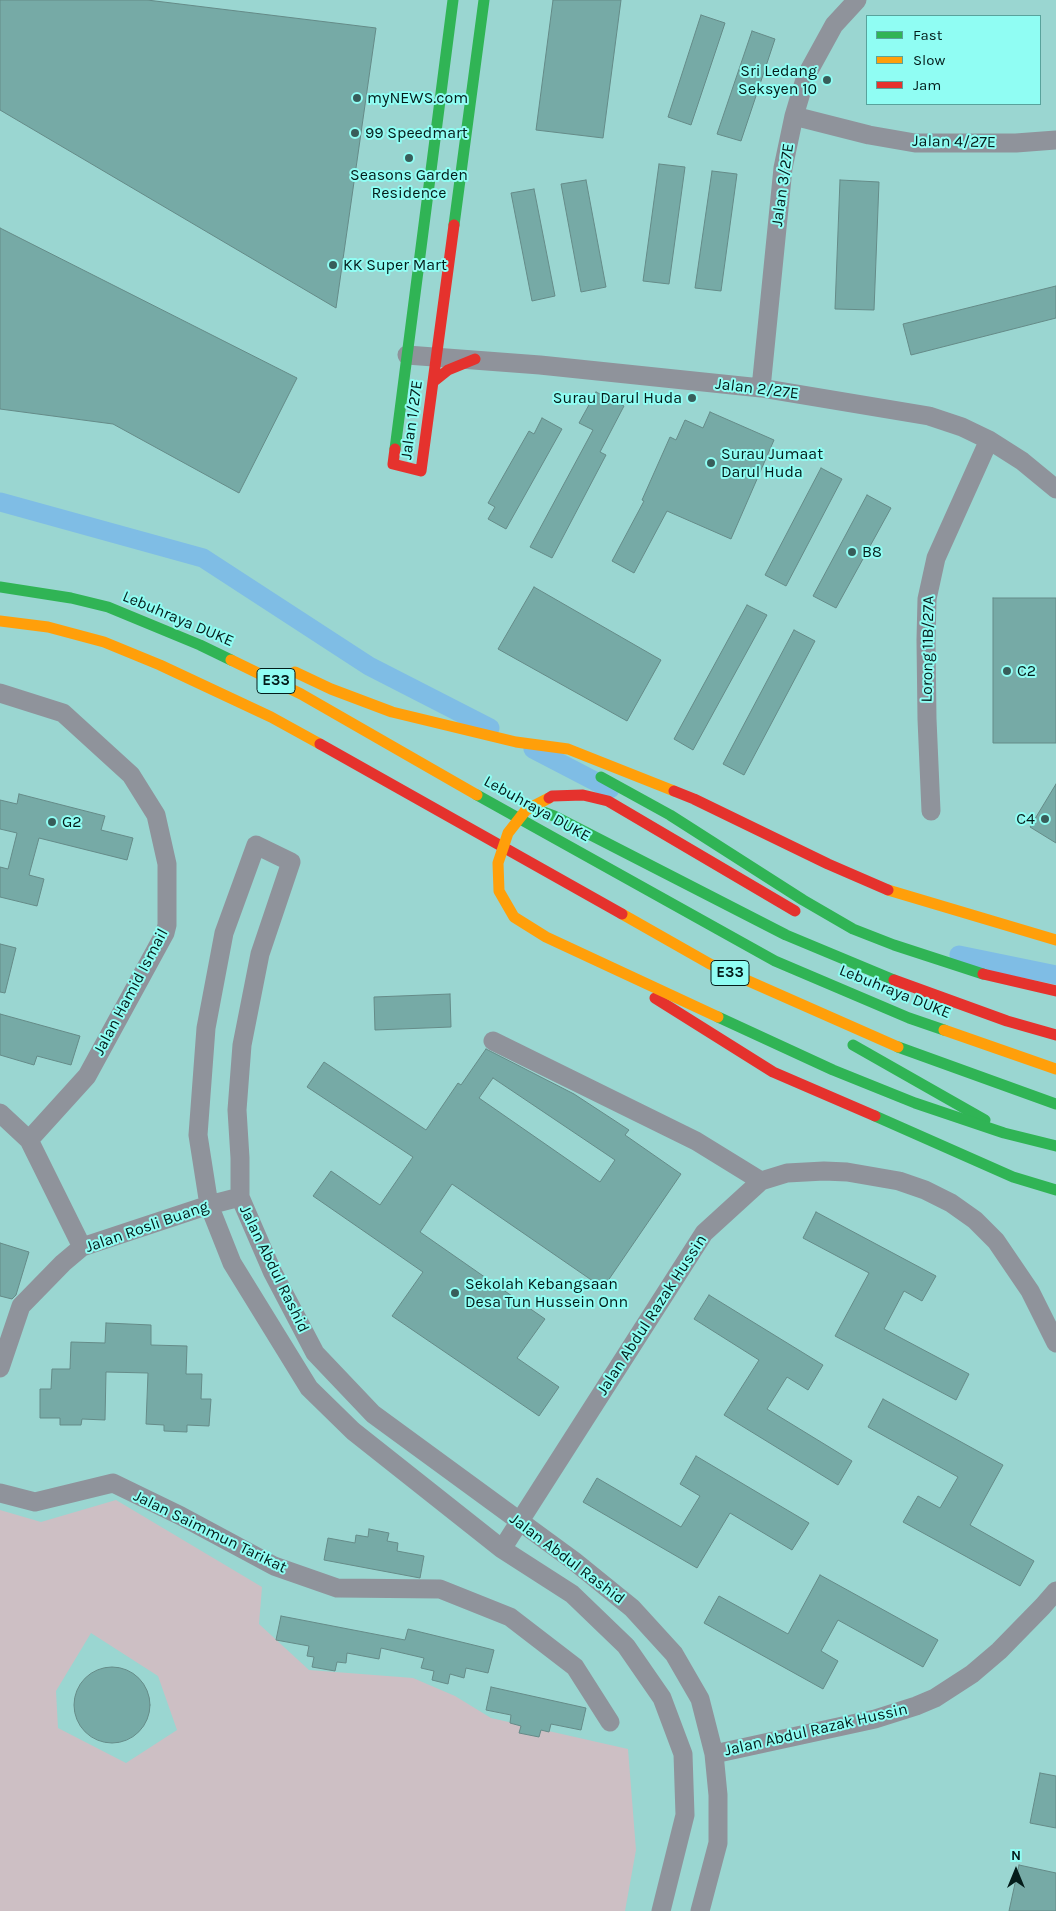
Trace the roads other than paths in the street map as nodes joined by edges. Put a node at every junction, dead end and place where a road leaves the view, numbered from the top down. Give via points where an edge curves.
1 (453, 0) edge
2 (484, 0) edge
3 (857, 0) edge
4 (794, 116) junction
5 (1056, 140) edge
6 (441, 327) junction
7 (452, 340) dead end
8 (469, 353) junction
9 (407, 354) junction
10 (437, 356) junction
11 (433, 382) junction
12 (761, 388) junction
13 (989, 440) junction
14 (1056, 489) edge
15 (0, 587) edge
16 (108, 607) junction
17 (0, 621) edge
18 (189, 628) dead end
19 (287, 668) dead end
20 (0, 693) edge
21 (516, 742) junction
22 (564, 760) dead end
23 (437, 772) junction
24 (590, 772) dead end
25 (931, 811) dead end
26 (802, 915) dead end
27 (840, 935) dead end
28 (1056, 940) edge
29 (858, 943) dead end
30 (598, 962) junction
31 (710, 964) junction
32 (1056, 991) edge
33 (812, 1021) dead end
34 (1056, 1035) edge
35 (845, 1040) dead end
36 (493, 1041) dead end
37 (1056, 1069) edge
38 (1056, 1104) edge
39 (0, 1113) edge
40 (29, 1140) junction
41 (1056, 1141) edge
42 (1056, 1146) edge
43 (761, 1181) junction
44 (1056, 1190) edge
45 (240, 1197) junction
46 (209, 1206) junction
47 (82, 1247) junction
48 (1056, 1343) edge
49 (0, 1368) edge
50 (0, 1493) edge
51 (519, 1522) junction
52 (502, 1549) junction
53 (1056, 1590) edge
54 (610, 1722) dead end
55 (714, 1754) junction
56 (661, 1911) edge
57 (700, 1911) edge

1 - 9 main road, Jalan 1/27E
2 - 6 main road, Jalan 1/27E
3 - 4 street, Jalan 3/27E via 834,25 806,76
4 - 5 street, Jalan 4/27E via 915,143
4 - 12 street, Jalan 3/27E via 783,168
6 - 7 main road
6 - 10 main road, Jalan 1/27E
8 - 10 street, Jalan 2/27E
8 - 11 main road
8 - 12 street, Jalan 2/27E
9 - 10 street, Jalan 2/27E
9 - 11 main road, Jalan 1/27E via 393,464 422,471
10 - 11 main road, Jalan 1/27E
12 - 13 street, Jalan 2/27E via 929,416
13 - 14 street, Jalan 2/27E via 1022,461
13 - 25 street, Lorong 11B/27A via 936,558 927,599
15 - 16 main road, Lebuhraya DUKE / E33
16 - 18 main road
16 - 23 main road, Lebuhraya DUKE / E33 via 264,675
17 - 31 main road, E33 via 48,627 104,642 271,717
19 - 21 main road via 392,712
20 - 40 street, Jalan Hamid Ismail via 63,713 131,775 156,815 167,864 165,933 87,1076
21 - 22 main road
21 - 28 main road via 568,749 694,799 890,891
23 - 34 main road via 554,816 786,935 859,967 940,998
23 - 37 main road, Lebuhraya DUKE / E33 via 775,961 910,1018
24 - 32 main road via 670,815 853,929 894,946 976,972
26 - 30 main road, bridge via 608,801 583,795 552,796 526,810 508,833 498,863 499,891 514,917 546,937
27 - 29 main road
30 - 42 main road, bridge via 833,1070 915,1103 1004,1133
30 - 44 main road, bridge via 773,1072 1013,1177
31 - 33 main road
31 - 38 main road, E33 via 890,1044
35 - 41 main road via 989,1122
36 - 43 street via 696,1141
39 - 40 street
40 - 47 street
43 - 48 street, Jalan Abdul Razak Hussin via 795,1172 847,1172 899,1181 951,1204 975,1220 996,1241 1030,1291
43 - 51 street, Jalan Abdul Razak Hussin via 704,1233
45 - 46 street, Jalan Rosli Buang
45 - 46 street, Jalan Abdul Rashid via 237,1110 242,1046 260,954 291,862 256,845 224,933 206,1028 198,1135
45 - 51 street, Jalan Abdul Rashid via 272,1271 315,1353 372,1414
46 - 47 street, Jalan Rosli Buang
46 - 52 street, Jalan Abdul Rashid via 232,1263 309,1388 352,1431
47 - 49 street, Jalan Rosli Buang via 21,1306
50 - 54 street, Jalan Saimmun Tarikat via 35,1502 113,1483 274,1566 337,1588 440,1589 510,1616 568,1661
51 - 52 street, Jalan Abdul Razak Hussin
51 - 55 street, Jalan Abdul Rashid via 632,1608 674,1654 700,1699
52 - 56 street, Jalan Abdul Rashid via 572,1594 626,1646 662,1698 683,1754 686,1815
53 - 55 street, Jalan Abdul Razak Hussin via 999,1651 972,1674 935,1698 875,1719
55 - 57 street, Jalan Abdul Rashid via 718,1843

